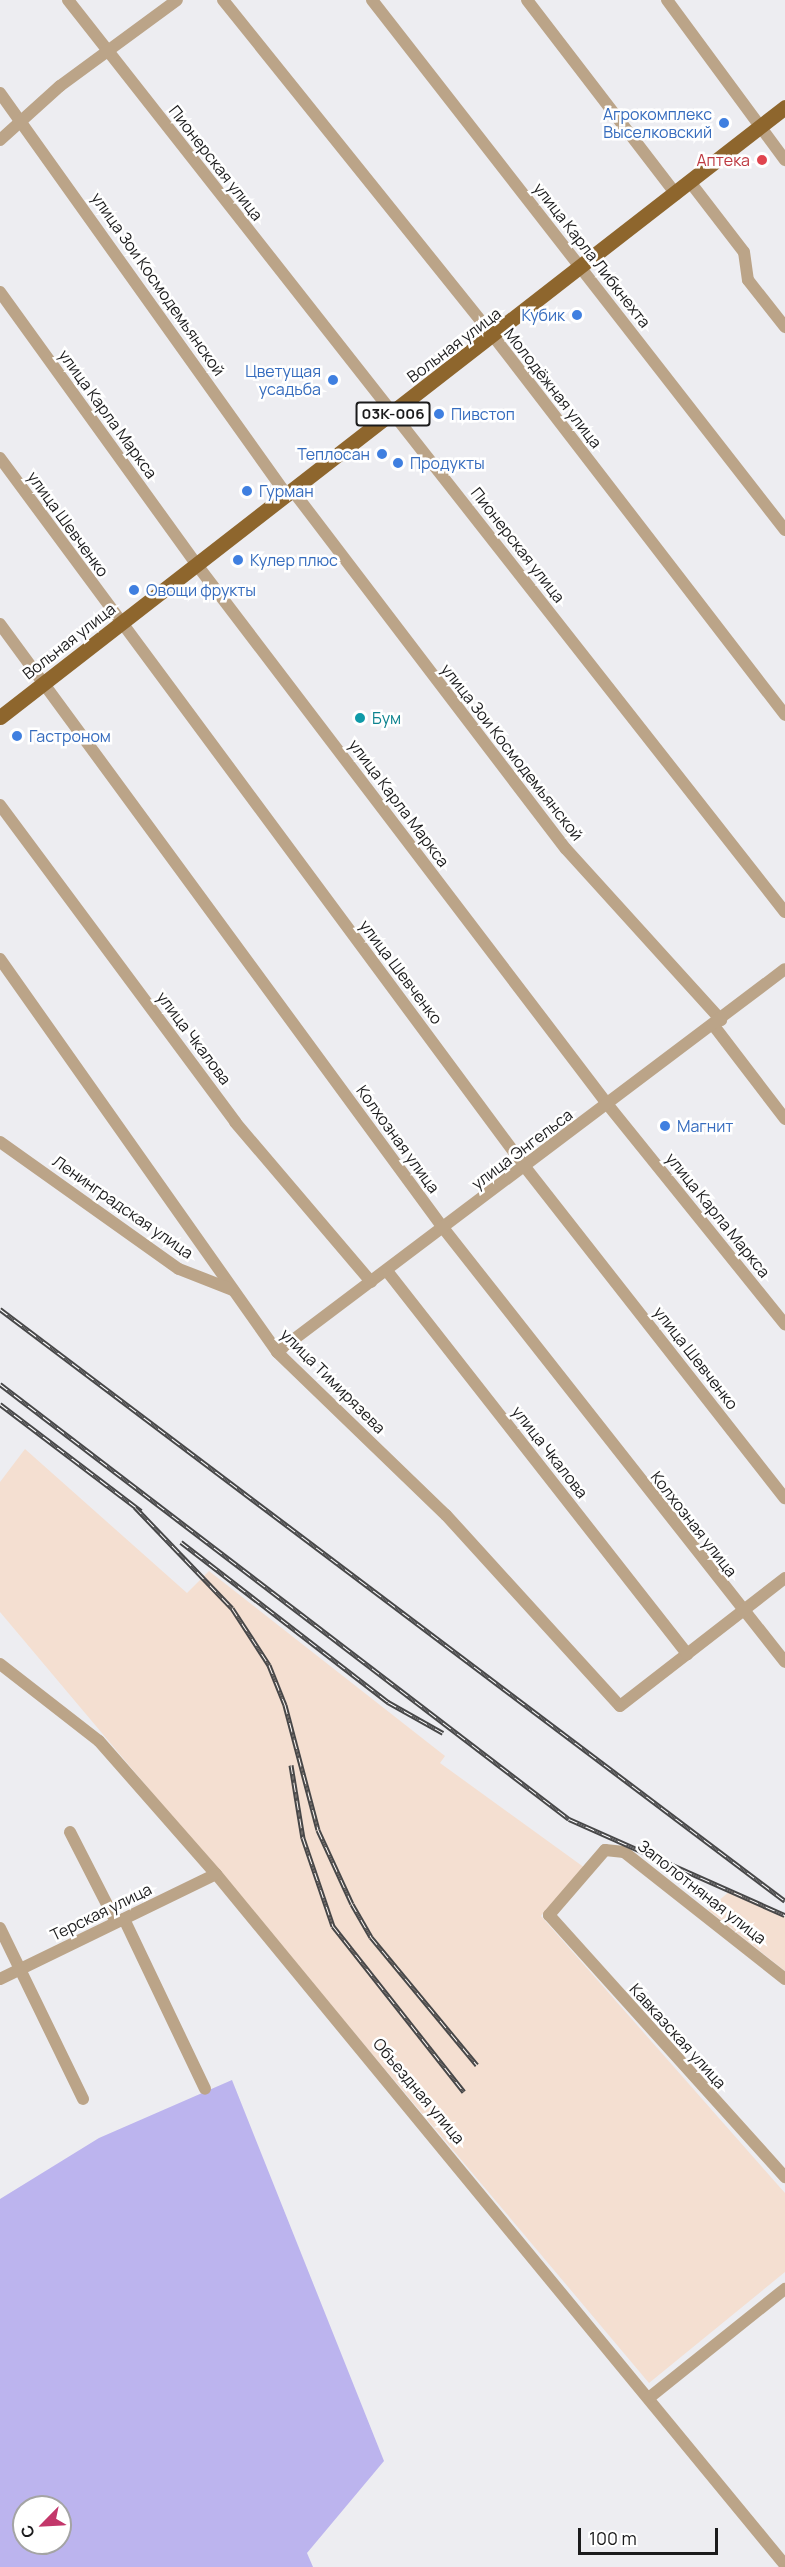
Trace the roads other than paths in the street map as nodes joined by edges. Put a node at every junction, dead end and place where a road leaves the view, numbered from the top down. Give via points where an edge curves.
1 (68, 0) edge
2 (177, 0) edge
3 (223, 0) edge
4 (372, 0) edge
5 (527, 0) edge
6 (667, 0) edge
7 (108, 52) junction
8 (0, 93) edge
9 (785, 107) edge
10 (23, 122) junction
11 (759, 128) junction
12 (0, 140) edge
13 (785, 160) edge
14 (690, 182) junction
15 (676, 194) junction
16 (582, 268) junction
17 (0, 292) edge
18 (785, 327) edge
19 (494, 337) junction
20 (393, 414) junction
21 (0, 458) edge
22 (290, 493) junction
23 (785, 530) edge
24 (197, 566) junction
25 (0, 624) edge
26 (121, 624) junction
27 (44, 684) junction
28 (785, 715) edge
29 (0, 717) edge
30 (0, 805) edge
31 (785, 912) edge
32 (0, 959) edge
33 (785, 969) edge
34 (718, 1023) junction
35 (608, 1105) junction
36 (785, 1119) edge
37 (0, 1142) edge
38 (525, 1167) junction
39 (444, 1229) junction
40 (387, 1271) junction
41 (371, 1282) junction
42 (233, 1290) junction
43 (785, 1324) edge
44 (276, 1352) junction
45 (785, 1498) edge
46 (785, 1578) edge
47 (741, 1611) junction
48 (687, 1653) junction
49 (785, 1662) edge
50 (0, 1664) edge
51 (70, 1832) dead end
52 (216, 1874) junction
53 (549, 1915) joint
54 (120, 1921) junction
55 (0, 1928) edge
56 (20, 1970) junction
57 (0, 1979) edge
58 (785, 1979) edge
59 (205, 2089) dead end
60 (83, 2099) dead end
61 (785, 2177) edge
62 (785, 2289) edge
63 (650, 2397) junction
64 (785, 2565) edge

1 - 7 street, Пионерская улица
2 - 7 street
3 - 19 street, Молодёжная улица
4 - 16 street, улица Карла Либкнехта
5 - 15 street
6 - 11 street
7 - 10 street
7 - 20 street, Пионерская улица
8 - 10 street, улица Зои Космодемьянской
9 - 11 main road, Вольная улица / 03К-006
10 - 12 street
10 - 22 street, улица Зои Космодемьянской
11 - 13 street
11 - 14 main road, Вольная улица / 03К-006
14 - 15 main road, Вольная улица / 03К-006
14 - 18 street via 744,252 748,280
15 - 16 main road, Вольная улица / 03К-006
16 - 19 main road, Вольная улица / 03К-006
16 - 23 street, улица Карла Либкнехта
17 - 24 street, улица Карла Маркса
19 - 20 main road, Вольная улица / 03К-006
19 - 28 street, Молодёжная улица
20 - 22 main road, Вольная улица / 03К-006
20 - 31 street, Пионерская улица
21 - 26 street, улица Шевченко
22 - 24 main road, Вольная улица / 03К-006
22 - 34 street, улица Зои Космодемьянской via 566,849
24 - 26 main road, Вольная улица / 03К-006
24 - 35 street, улица Карла Маркса
25 - 27 street, Колхозная улица
26 - 27 main road, Вольная улица / 03К-006
26 - 38 street, улица Шевченко
27 - 29 main road, Вольная улица / 03К-006
27 - 39 street, Колхозная улица
30 - 41 street, улица Чкалова via 235,1122
32 - 42 street, улица Тимирязева
33 - 34 street, улица Энгельса
34 - 35 street, улица Энгельса
34 - 36 street, улица Зои Космодемьянской
35 - 38 street, улица Энгельса
35 - 43 street, улица Карла Маркса
37 - 42 street, Ленинградская улица via 179,1269
38 - 39 street, улица Энгельса
38 - 45 street, улица Шевченко
39 - 40 street, улица Энгельса
39 - 47 street, Колхозная улица
40 - 41 street, улица Энгельса
40 - 48 street, улица Чкалова
41 - 44 street, улица Энгельса
42 - 44 street, улица Тимирязева
44 - 48 street, улица Тимирязева via 446,1515 620,1706
46 - 47 street
47 - 48 street
47 - 49 street, Колхозная улица
50 - 52 street, Объездная улица via 99,1741
51 - 54 street
52 - 54 street, Терская улица
52 - 63 street, Объездная улица
53 - 58 street, Заполотняная улица via 604,1850 624,1852
53 - 61 street, Кавказская улица
54 - 56 street, Терская улица
54 - 59 street
55 - 56 street
56 - 57 street, Терская улица
56 - 60 street
62 - 63 street
63 - 64 street, Объездная улица

